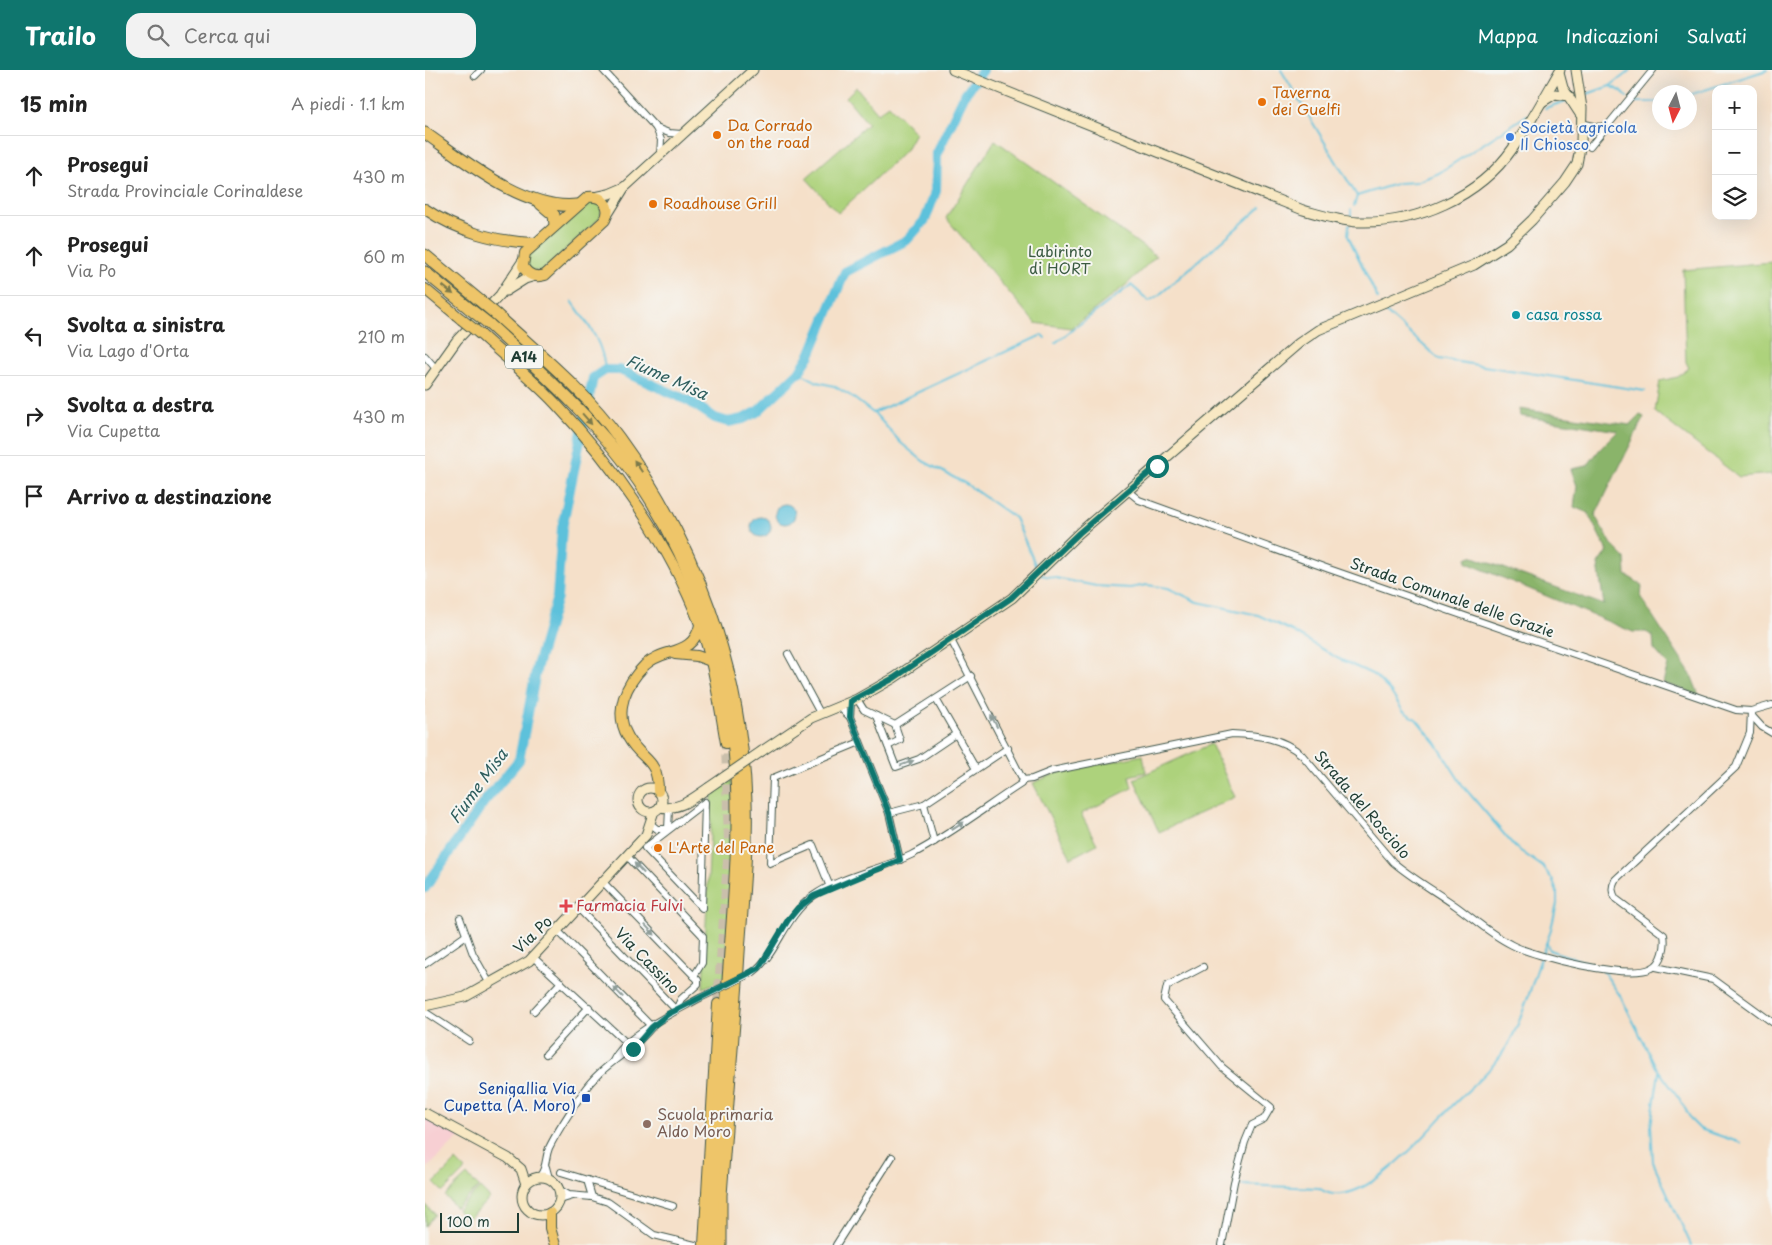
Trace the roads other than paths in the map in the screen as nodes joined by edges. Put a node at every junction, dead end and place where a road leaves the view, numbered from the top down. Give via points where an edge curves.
1 (481, 70) edge
2 (603, 70) edge
3 (753, 70) edge
4 (953, 70) edge
5 (1576, 70) edge
6 (1653, 70) edge
7 (1559, 71) edge
8 (475, 76) dead end
9 (1578, 83) junction
10 (1569, 96) junction
11 (1538, 105) junction
12 (1581, 123) junction
13 (1605, 126) junction
14 (657, 128) junction
15 (425, 133) edge
16 (682, 134) junction
17 (1589, 147) dead end
18 (660, 154) junction
19 (624, 188) junction
20 (595, 197) junction
21 (531, 198) junction
22 (577, 205) junction
23 (425, 209) edge
24 (608, 214) junction
25 (555, 225) junction
26 (510, 242) junction
27 (535, 243) junction
28 (425, 255) edge
29 (523, 259) junction
30 (425, 272) edge
31 (535, 276) junction
32 (425, 289) edge
33 (500, 295) junction
34 (425, 356) edge
35 (437, 370) junction
36 (425, 385) edge
37 (1128, 491) junction
38 (700, 625) junction
39 (951, 640) junction
40 (694, 641) junction
41 (707, 645) junction
42 (788, 654) dead end
43 (663, 655) junction
44 (697, 656) junction
45 (711, 661) junction
46 (971, 676) junction
47 (936, 699) junction
48 (854, 700) junction
49 (1772, 704) edge
50 (838, 706) junction
51 (1751, 713) junction
52 (819, 714) junction
53 (876, 716) junction
54 (850, 717) junction
55 (895, 725) junction
56 (1772, 733) edge
57 (957, 734) junction
58 (860, 742) junction
59 (726, 743) tunnel mouth
60 (888, 746) junction
61 (1007, 748) junction
62 (976, 769) junction
63 (1023, 780) junction
64 (661, 802) junction
65 (924, 804) junction
66 (644, 810) junction
67 (889, 813) junction
68 (651, 824) junction
69 (668, 829) junction
70 (935, 842) junction
71 (627, 856) junction
72 (900, 860) junction
73 (603, 882) junction
74 (830, 887) junction
75 (579, 909) junction
76 (460, 918) dead end
77 (559, 931) junction
78 (465, 936) junction
79 (533, 957) junction
80 (425, 964) edge
81 (1203, 967) dead end
82 (1655, 967) junction
83 (694, 976) junction
84 (561, 982) junction
85 (490, 984) junction
86 (718, 1004) tunnel mouth
87 (425, 1006) edge
88 (589, 1007) junction
89 (676, 1010) junction
90 (425, 1012) edge
91 (534, 1012) dead end
92 (1772, 1022) edge
93 (652, 1027) junction
94 (469, 1041) dead end
95 (627, 1043) junction
96 (633, 1049) junction
97 (547, 1054) dead end
98 (613, 1061) junction
99 (425, 1113) edge
100 (892, 1157) dead end
101 (561, 1172) dead end
102 (537, 1179) junction
103 (587, 1180) junction
104 (560, 1190) junction
105 (574, 1196) junction
106 (592, 1197) junction
107 (560, 1200) junction
108 (673, 1206) dead end
109 (545, 1214) junction
110 (555, 1245) edge
111 (695, 1245) edge
112 (704, 1245) edge
113 (712, 1245) edge
114 (721, 1245) edge
115 (836, 1245) edge
116 (1222, 1245) edge

1 - 8 street
2 - 14 street
3 - 16 street
4 - 11 street via 1303,210 1357,222 1382,222 1425,212 1476,186 1513,149
5 - 9 street
6 - 13 street
7 - 9 street via 1574,77
7 - 10 street via 1563,88
7 - 11 street
9 - 12 street
10 - 11 street via 1550,96
10 - 12 street via 1579,112
12 - 13 street
12 - 37 street via 1577,164 1560,188 1507,244 1474,265 1319,330 1299,343
13 - 17 street
14 - 16 street
14 - 18 street via 661,140
15 - 21 highway via 494,180
16 - 18 street
18 - 19 street
19 - 20 street
19 - 24 street
20 - 22 main road via 585,198
20 - 24 main road via 606,204
21 - 22 highway via 563,207
21 - 25 highway via 550,209
22 - 25 main road
23 - 26 main road via 465,230
24 - 31 main road via 603,223 548,273
25 - 27 main road
26 - 27 main road
26 - 29 main road
27 - 29 main road
114 -> 28 highway, A14, bridge via 721,1195 746,802 741,742 727,662 704,591 672,521 618,436 565,378
29 - 31 main road via 526,272
29 - 33 street
30 -> 113 highway, A14, bridge via 489,324 560,389 643,489 665,523 682,559 719,664 733,742 737,801 735,884
31 - 33 street
32 - 38 main road, bridge via 555,402 607,464 653,530
33 - 35 street via 457,340
34 - 35 street
35 - 36 street
37 - 39 street via 1063,547 1026,586
37 - 51 street, Strada Comunale delle Grazie via 1139,500 1329,569
38 - 40 main road
38 - 41 main road
39 - 46 street
39 - 48 street
40 - 41 main road
40 - 43 main road
41 - 44 main road
41 - 45 main road
42 - 52 street
43 - 44 main road
43 - 64 main road via 650,660 625,689 621,714 628,737 656,770
44 - 45 main road
45 - 59 main road
46 - 47 street
61 -> 46 street
47 - 55 street
47 - 57 street
48 - 50 street
48 - 53 street
48 - 54 street
49 - 51 street, Strada Comunale delle Grazie
50 - 52 street
50 - 54 street
51 - 56 street via 1762,727
51 - 82 street via 1747,743 1737,767 1612,886 1616,899 1664,934 1663,950
52 - 64 street, bridge via 708,788
53 - 55 street
53 - 60 street
54 - 58 street
55 - 60 street via 900,740
60 -> 57 street via 896,767 919,759
57 - 62 street
58 - 67 street
58 - 74 street via 773,778 770,863 813,846
61 - 62 street
61 - 63 street
62 - 65 street
70 -> 63 street
63 - 82 street, Strada del Rosciolo via 1232,734 1286,743 1302,756 1393,862 1498,938 1530,953 1607,970 1642,971
64 - 66 street
64 - 66 street via 643,790 638,803
64 - 68 street, Via Po
64 - 69 street
65 - 67 street
65 - 70 street
66 - 68 street
67 - 72 street
68 - 69 street via 657,829
68 - 71 street, Via Po via 646,835
69 - 69 street via 645,848 703,908 705,802
70 - 72 street
71 - 73 street, Via Po
83 -> 71 street via 702,963 703,936
72 - 74 street
73 - 75 street, Via Po
73 -> 83 street
74 - 89 street, bridge via 798,908 765,959 751,973
75 - 77 street, Via Po
75 - 89 street, Via Cassino
76 - 78 street
77 - 79 street, Via Po
93 -> 77 street
78 - 80 street
78 - 85 street
79 - 84 street
79 - 85 street, Via Po
81 - 116 street via 1167,986 1164,1000 1222,1067 1271,1107 1264,1119 1252,1125 1245,1142
82 - 92 street via 1713,979
83 - 89 street via 698,984 681,1000
84 - 88 street
84 - 91 street
85 - 87 street, Via Po via 458,999
86 - 112 main road
88 - 95 street
88 - 97 street
89 - 93 street
90 - 94 street
93 - 95 street
93 - 96 street
95 - 96 street
95 - 98 street
96 - 98 street
98 - 102 street via 584,1092 548,1149 546,1167
99 - 102 street via 496,1150 523,1173
100 - 115 street
101 - 103 street
102 - 104 street via 556,1183
102 - 109 street via 522,1194 523,1204 530,1212
103 - 106 street
103 - 108 street
104 - 105 street
104 - 107 street
105 - 106 street
105 - 107 street
106 - 111 street via 618,1208 661,1238
107 - 109 street
109 - 110 main road

